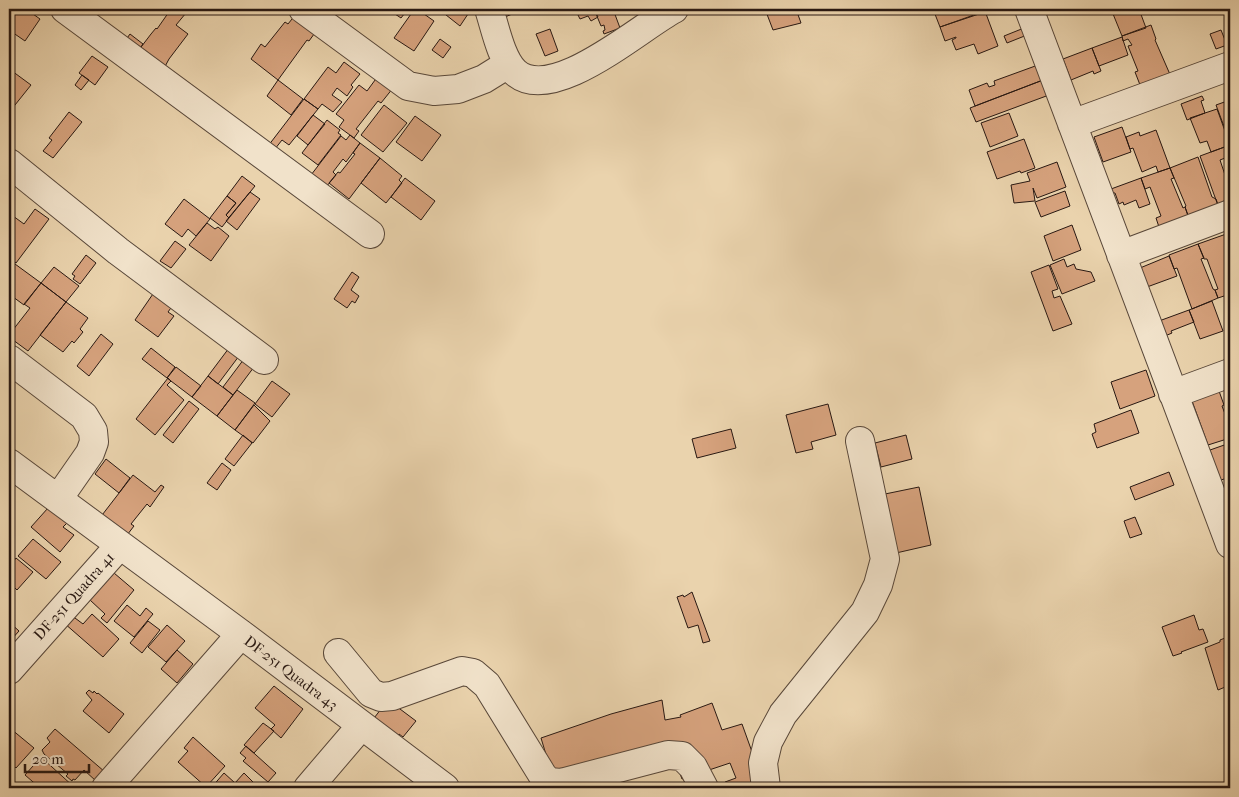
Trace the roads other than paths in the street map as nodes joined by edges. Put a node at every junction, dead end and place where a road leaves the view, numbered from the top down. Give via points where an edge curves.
1 (65, 9) edge
2 (303, 9) edge
3 (489, 9) edge
4 (674, 9) edge
5 (1029, 9) edge
6 (508, 64) junction
7 (1230, 66) edge
8 (1072, 124) junction
9 (9, 163) edge
10 (1230, 214) edge
11 (370, 234) dead end
12 (1121, 255) junction
13 (9, 359) edge
14 (264, 360) dead end
15 (1230, 373) edge
16 (1172, 394) junction
17 (860, 440) dead end
18 (9, 463) edge
19 (58, 499) junction
20 (1225, 514) edge
21 (1230, 544) edge
22 (120, 545) junction
23 (241, 634) junction
24 (338, 653) dead end
25 (9, 670) edge
26 (361, 726) junction
27 (106, 788) edge
28 (308, 788) edge
29 (445, 788) edge
30 (704, 788) edge
31 (766, 788) edge

1 - 11 street
2 - 6 street via 408,86 434,91 458,89 484,79
3 - 6 street
4 - 6 street via 594,61 557,78 529,78 516,73
5 - 8 street
7 - 8 street
8 - 12 street
9 - 14 street via 118,251
10 - 12 street
12 - 16 street
13 - 19 street via 84,416 93,431 90,453
15 - 16 street
16 - 20 street
17 - 31 street via 885,559 878,585 865,612 782,714 768,742 763,763
18 - 19 street, DF-251 Quadra 41
19 - 22 street, DF-251 Quadra 41
20 - 21 street
22 - 23 street, DF-251 Quadra 41
22 - 25 street, DF-251 Quadra 41
23 - 26 street, DF-251 Quadra 43
23 - 27 street, DF-251 Quadra 43
24 - 30 street via 371,693 381,697 462,671 472,673 487,685 549,782 561,783 668,755 682,756 693,767
26 - 28 street
26 - 29 street, DF-251 Quadra 43

